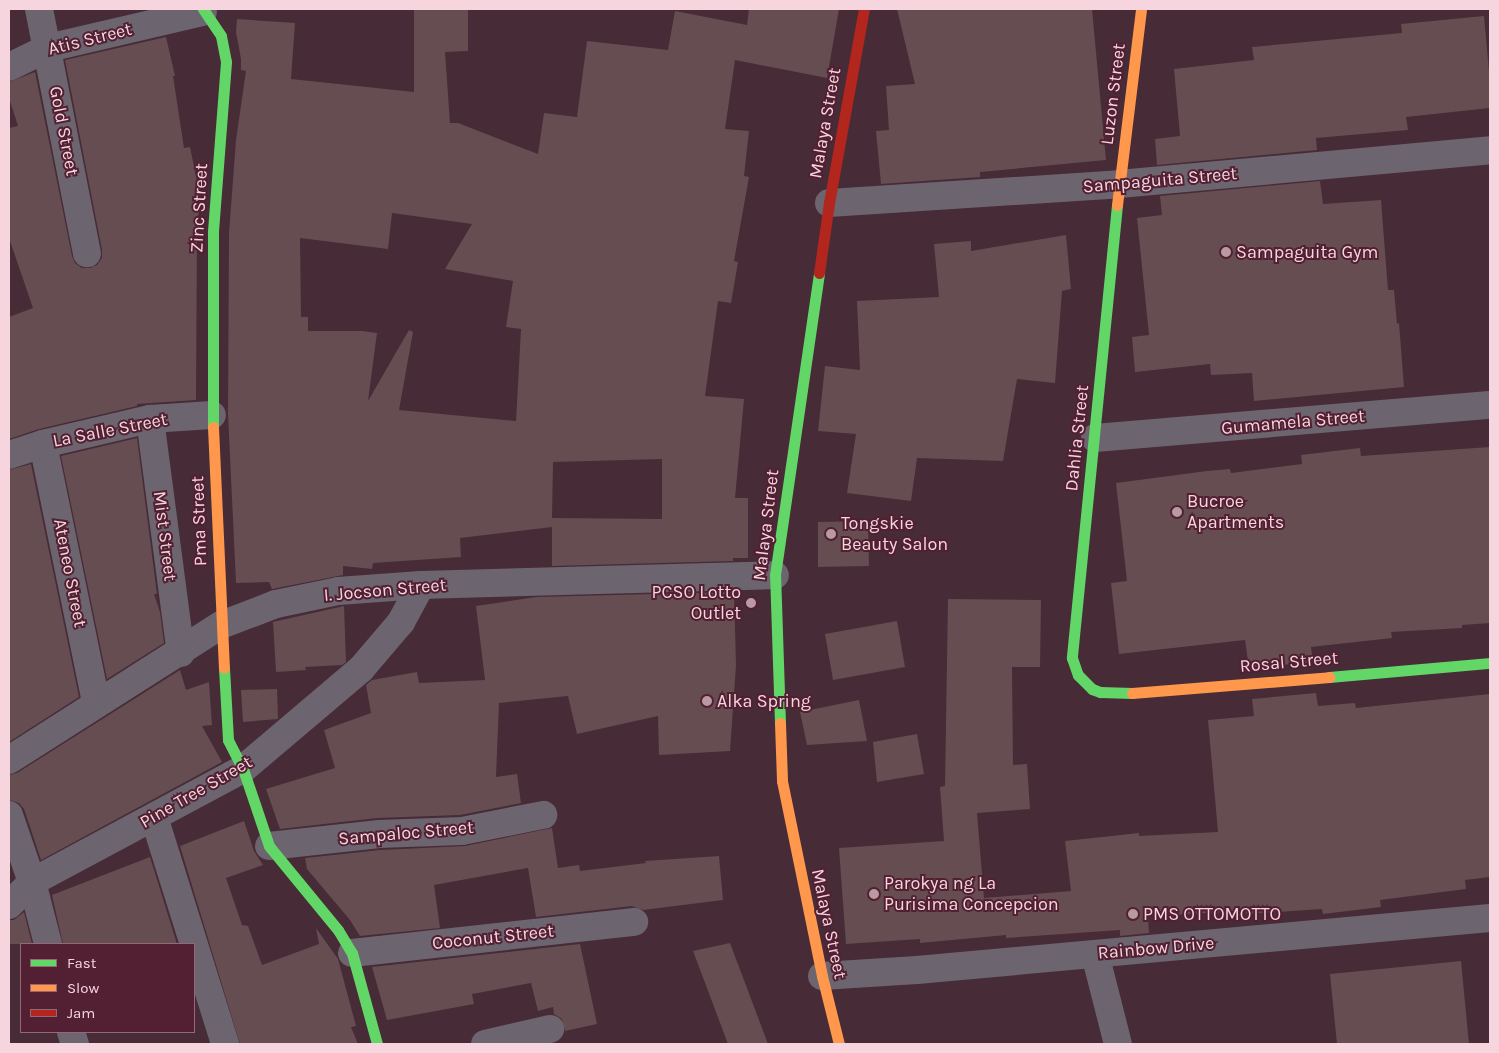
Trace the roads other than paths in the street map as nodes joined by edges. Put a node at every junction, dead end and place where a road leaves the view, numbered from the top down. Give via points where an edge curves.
1 (39, 9) edge
2 (864, 9) edge
3 (1141, 9) edge
4 (203, 10) edge
5 (48, 48) junction
6 (9, 66) edge
7 (1490, 150) edge
8 (1119, 184) junction
9 (829, 203) junction
10 (88, 254) dead end
11 (1490, 405) edge
12 (212, 415) junction
13 (150, 419) junction
14 (1095, 438) junction
15 (44, 444) junction
16 (9, 455) edge
17 (775, 575) junction
18 (421, 585) junction
19 (221, 625) junction
20 (180, 653) junction
21 (1490, 663) edge
22 (1092, 688) joint
23 (96, 703) junction
24 (9, 760) edge
25 (243, 769) junction
26 (543, 814) dead end
27 (9, 815) edge
28 (154, 817) junction
29 (269, 846) junction
30 (32, 882) junction
31 (9, 906) edge
32 (1490, 918) edge
33 (634, 922) dead end
34 (48, 943) edge
35 (193, 943) edge
36 (195, 948) edge
37 (352, 953) junction
38 (1095, 954) junction
39 (822, 976) junction
40 (550, 1028) dead end
41 (225, 1044) edge
42 (377, 1044) edge
43 (485, 1044) edge
44 (839, 1044) edge
45 (1118, 1044) edge

1 - 5 street, Gold Street
2 - 9 street, Malaya Street
3 - 8 street, Luzon Street
4 - 5 street, Atis Street
4 - 12 street, Zinc Street via 221,36 226,62 213,232
5 - 6 street, Atis Street
5 - 10 street, Gold Street
7 - 8 street, Sampaguita Street
8 - 9 street, Sampaguita Street
8 - 14 street, Dahlia Street
9 - 17 street, Malaya Street
11 - 14 street, Gumamela Street
12 - 13 street, La Salle Street
12 - 19 street, Pma Street
13 - 15 street, La Salle Street
13 - 20 street, Mist Street
14 - 22 street, Dahlia Street via 1072,658 1078,675
15 - 16 street, La Salle Street
15 - 23 street, Ateneo Street
17 - 18 street, I. Jocson Street
17 - 39 street, Malaya Street via 782,781
18 - 19 street, I. Jocson Street via 338,591 276,604
18 - 25 street, Pine Tree Street via 401,622 361,670
19 - 20 street, I. Jocson Street
19 - 25 street, Pma Street via 228,740
20 - 23 street, I. Jocson Street
21 - 22 street, Rosal Street via 1121,694
23 - 24 street, I. Jocson Street
25 - 28 street, Pine Tree Street
25 - 29 street, Pma Street
26 - 29 street, Sampaloc Street via 462,831 379,834
27 - 30 street
28 - 30 street, Pine Tree Street
28 - 35 street
29 - 37 street, Pma Street via 338,930
30 - 31 street, Pine Tree Street
30 - 34 street
32 - 38 street, Rainbow Drive
33 - 37 street, Coconut Street
36 - 41 street
37 - 42 street, Pma Street
38 - 39 street, Rainbow Drive
38 - 45 street
39 - 44 street, Malaya Street
40 - 43 street

